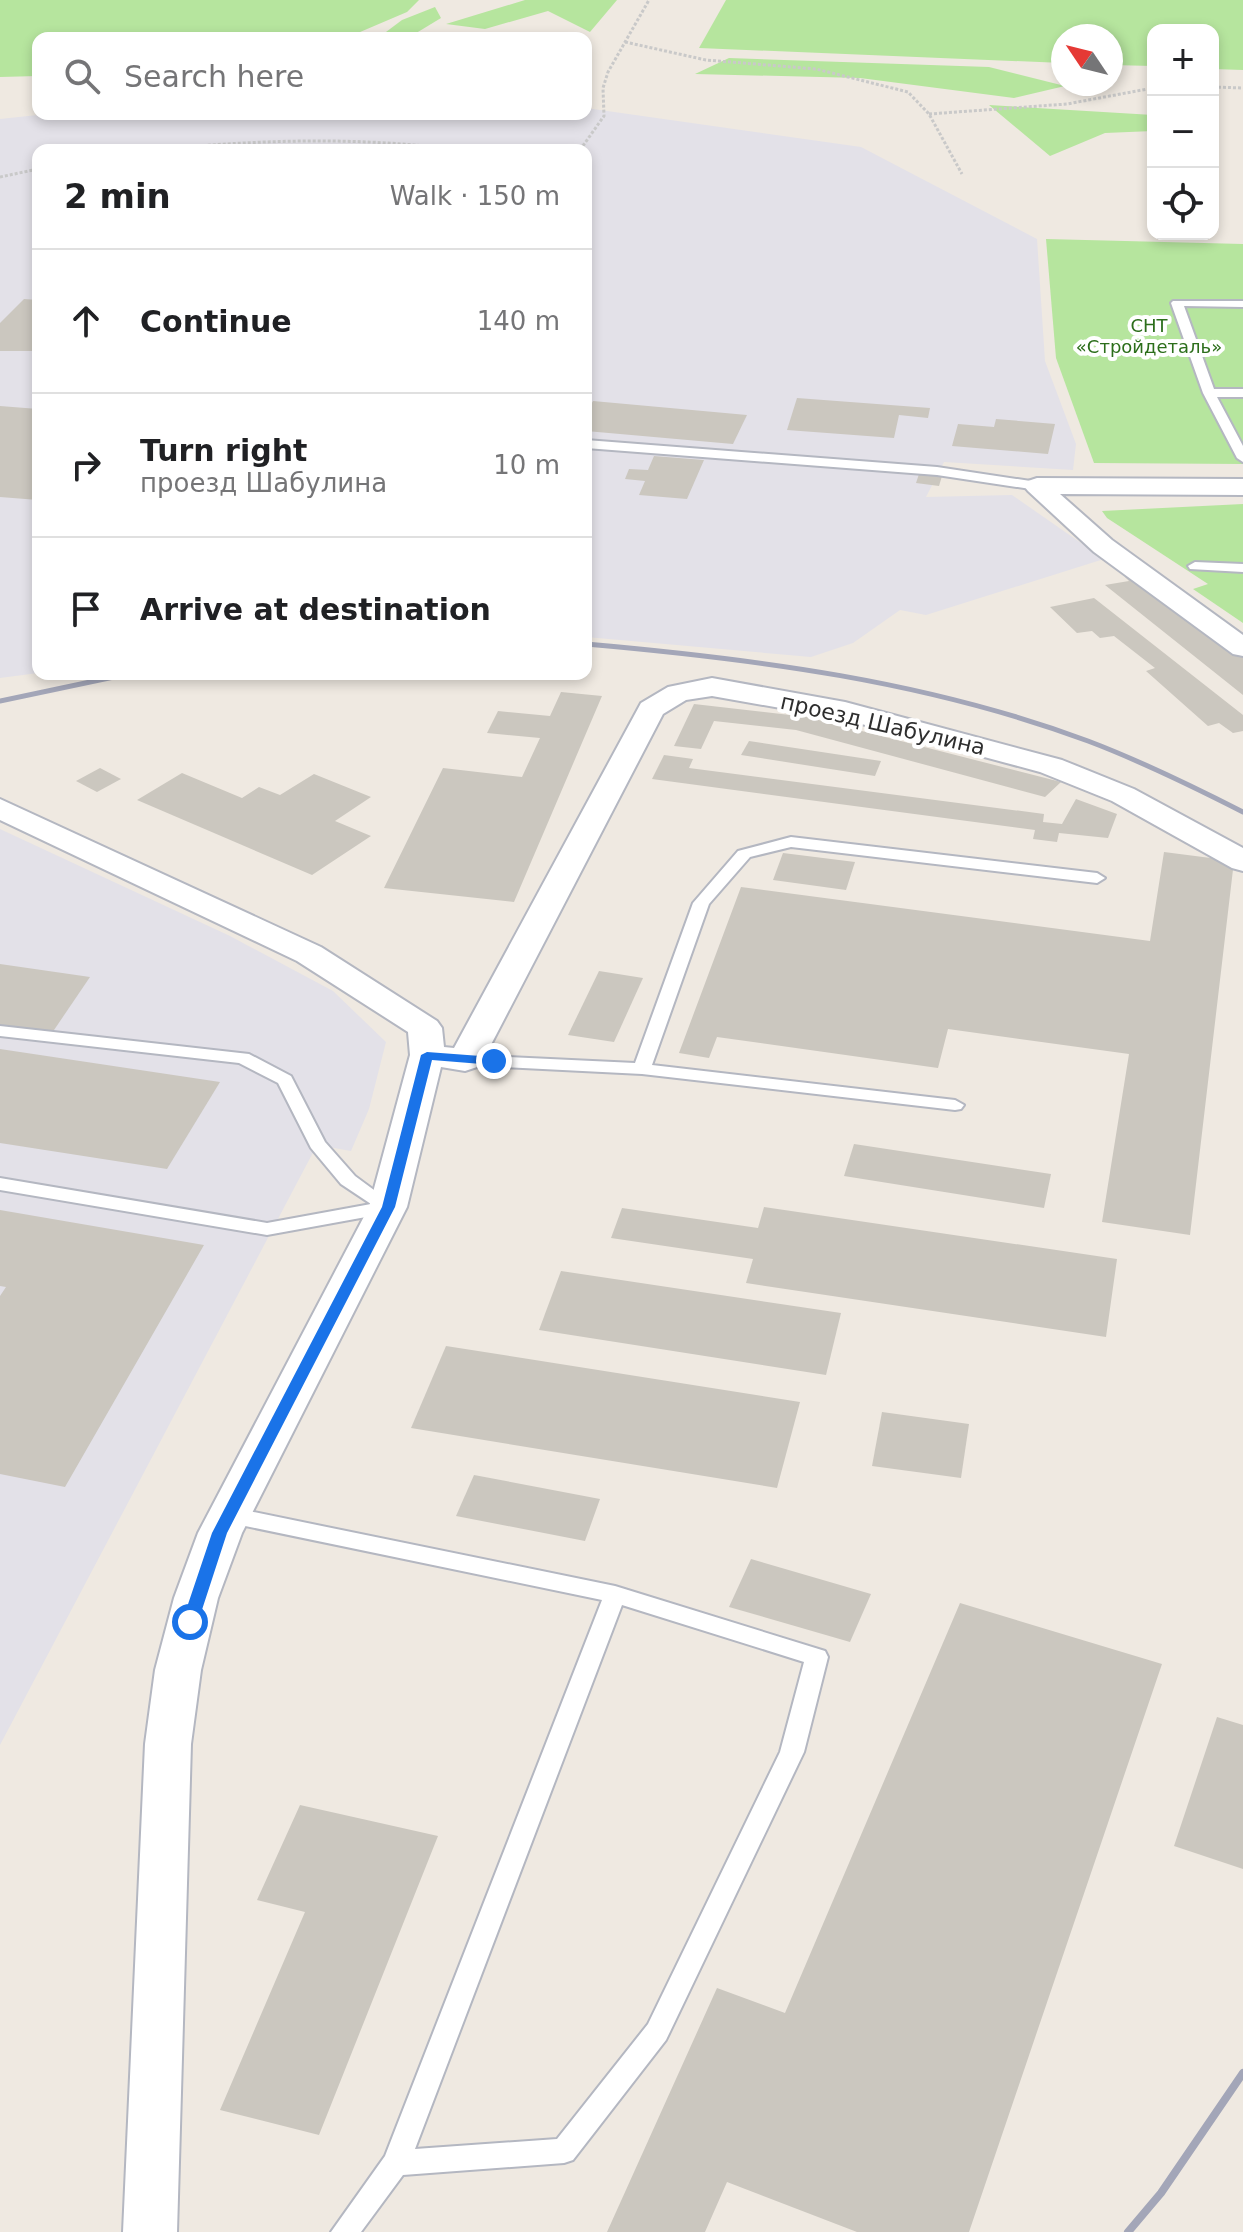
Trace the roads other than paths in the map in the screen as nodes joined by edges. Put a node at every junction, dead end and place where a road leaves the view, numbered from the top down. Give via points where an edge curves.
1 (1243, 304) edge
2 (1209, 393) junction
3 (1243, 393) edge
4 (592, 444) edge
5 (1243, 458) edge
6 (1037, 486) junction
7 (1243, 487) edge
8 (1195, 566) dead end
9 (1243, 568) edge
10 (1243, 648) edge
11 (0, 808) edge
12 (1243, 861) edge
13 (1097, 878) dead end
14 (0, 1031) edge
15 (446, 1058) junction
16 (642, 1069) junction
17 (955, 1105) dead end
18 (0, 1184) edge
19 (388, 1207) junction
20 (229, 1515) junction
21 (615, 1594) junction
22 (396, 2163) junction
23 (150, 2232) edge
24 (345, 2232) edge

1 - 2 lane via 1177,303
2 - 3 lane
2 - 5 lane
4 - 6 lane via 937,471
6 - 7 street
6 - 10 street via 1103,546
8 - 9 lane
11 - 15 street via 309,954 425,1028
12 - 15 street, проезд Шабулина via 1123,795 1051,766 845,711 712,687 678,693 651,709
13 - 16 lane via 791,842 744,854 701,903
14 - 19 lane via 243,1058 285,1080 317,1144 348,1180
15 - 16 lane
15 - 19 street, проезд Шабулина
16 - 17 lane
18 - 19 lane via 267,1229
19 - 20 street, проезд Шабулина
20 - 21 lane
20 - 23 street, проезд Шабулина via 196,1598 178,1670 168,1744
21 - 22 lane
21 - 22 lane via 817,1657 792,1752 657,2032 564,2151
22 - 24 lane

